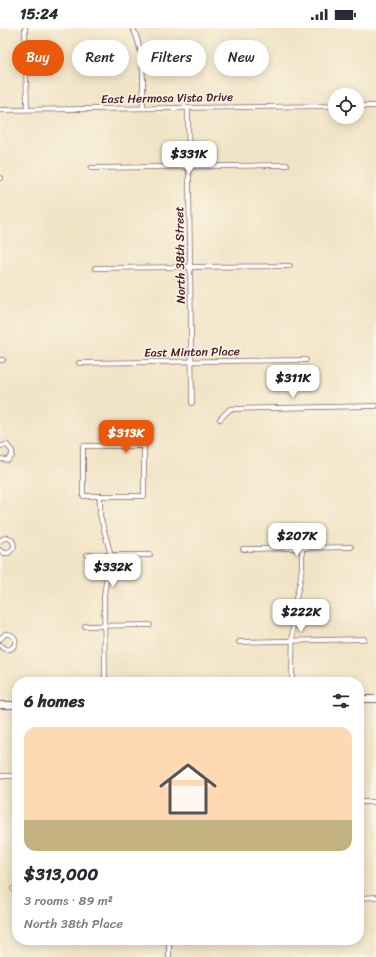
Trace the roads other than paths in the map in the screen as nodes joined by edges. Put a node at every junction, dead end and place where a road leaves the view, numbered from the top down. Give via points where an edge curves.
1 (25, 28) edge
2 (133, 28) edge
3 (328, 106) edge
4 (364, 106) edge
5 (376, 106) edge
6 (143, 108) junction
7 (188, 108) junction
8 (27, 109) junction
9 (0, 110) edge
10 (287, 165) dead end
11 (189, 166) junction
12 (91, 168) dead end
13 (290, 266) dead end
14 (190, 267) junction
15 (95, 268) dead end
16 (306, 360) dead end
17 (192, 362) junction
18 (79, 363) dead end
19 (192, 403) dead end
20 (376, 406) edge
21 (220, 419) dead end
22 (0, 446) edge
23 (0, 459) edge
24 (100, 496) junction
25 (0, 540) edge
26 (351, 547) dead end
27 (243, 549) dead end
28 (302, 549) junction
29 (0, 550) edge
30 (87, 555) dead end
31 (110, 555) junction
32 (150, 555) dead end
33 (150, 625) dead end
34 (85, 626) dead end
35 (104, 626) junction
36 (0, 639) edge
37 (364, 639) dead end
38 (292, 641) junction
39 (239, 642) dead end
40 (0, 645) edge
41 (105, 677) edge
42 (292, 677) edge
43 (364, 699) edge
44 (376, 699) edge
45 (0, 705) edge
46 (12, 705) edge
47 (0, 776) edge
48 (12, 776) edge
49 (364, 802) edge
50 (376, 802) edge
51 (376, 897) edge
52 (364, 898) edge
53 (169, 945) edge
54 (169, 957) edge

1 - 8 street
2 - 6 street via 142,61
3 - 7 street, East Hermosa Vista Drive
4 - 5 street
6 - 7 street, East Hermosa Vista Drive
6 - 8 street, East Hermosa Vista Drive
7 - 11 street, North 38th Street
8 - 9 street, East Hermosa Vista Drive
10 - 11 street
11 - 12 street
11 - 14 street, North 38th Street
13 - 14 street
14 - 15 street
14 - 17 street, North 38th Street
16 - 17 street, East Minton Place
17 - 18 street, East Minton Place
17 - 19 street, North 38th Street
20 - 21 street via 230,409
22 - 23 street via 10,446 12,454 8,460
24 - 24 street via 83,496 83,446 144,446 144,496
24 - 31 street via 100,515
25 - 29 street via 9,538 14,546 10,553
26 - 28 street
27 - 28 street
28 - 38 street via 300,582 293,610
30 - 31 street
31 - 32 street
31 - 35 street via 104,596
33 - 35 street
34 - 35 street
35 - 41 street
36 - 40 street via 5,634 10,634 15,643 13,648 8,650
37 - 38 street
38 - 39 street
38 - 42 street
43 - 44 main road
45 - 46 main road
47 - 48 street
49 - 50 street
51 - 52 street
53 - 54 street

